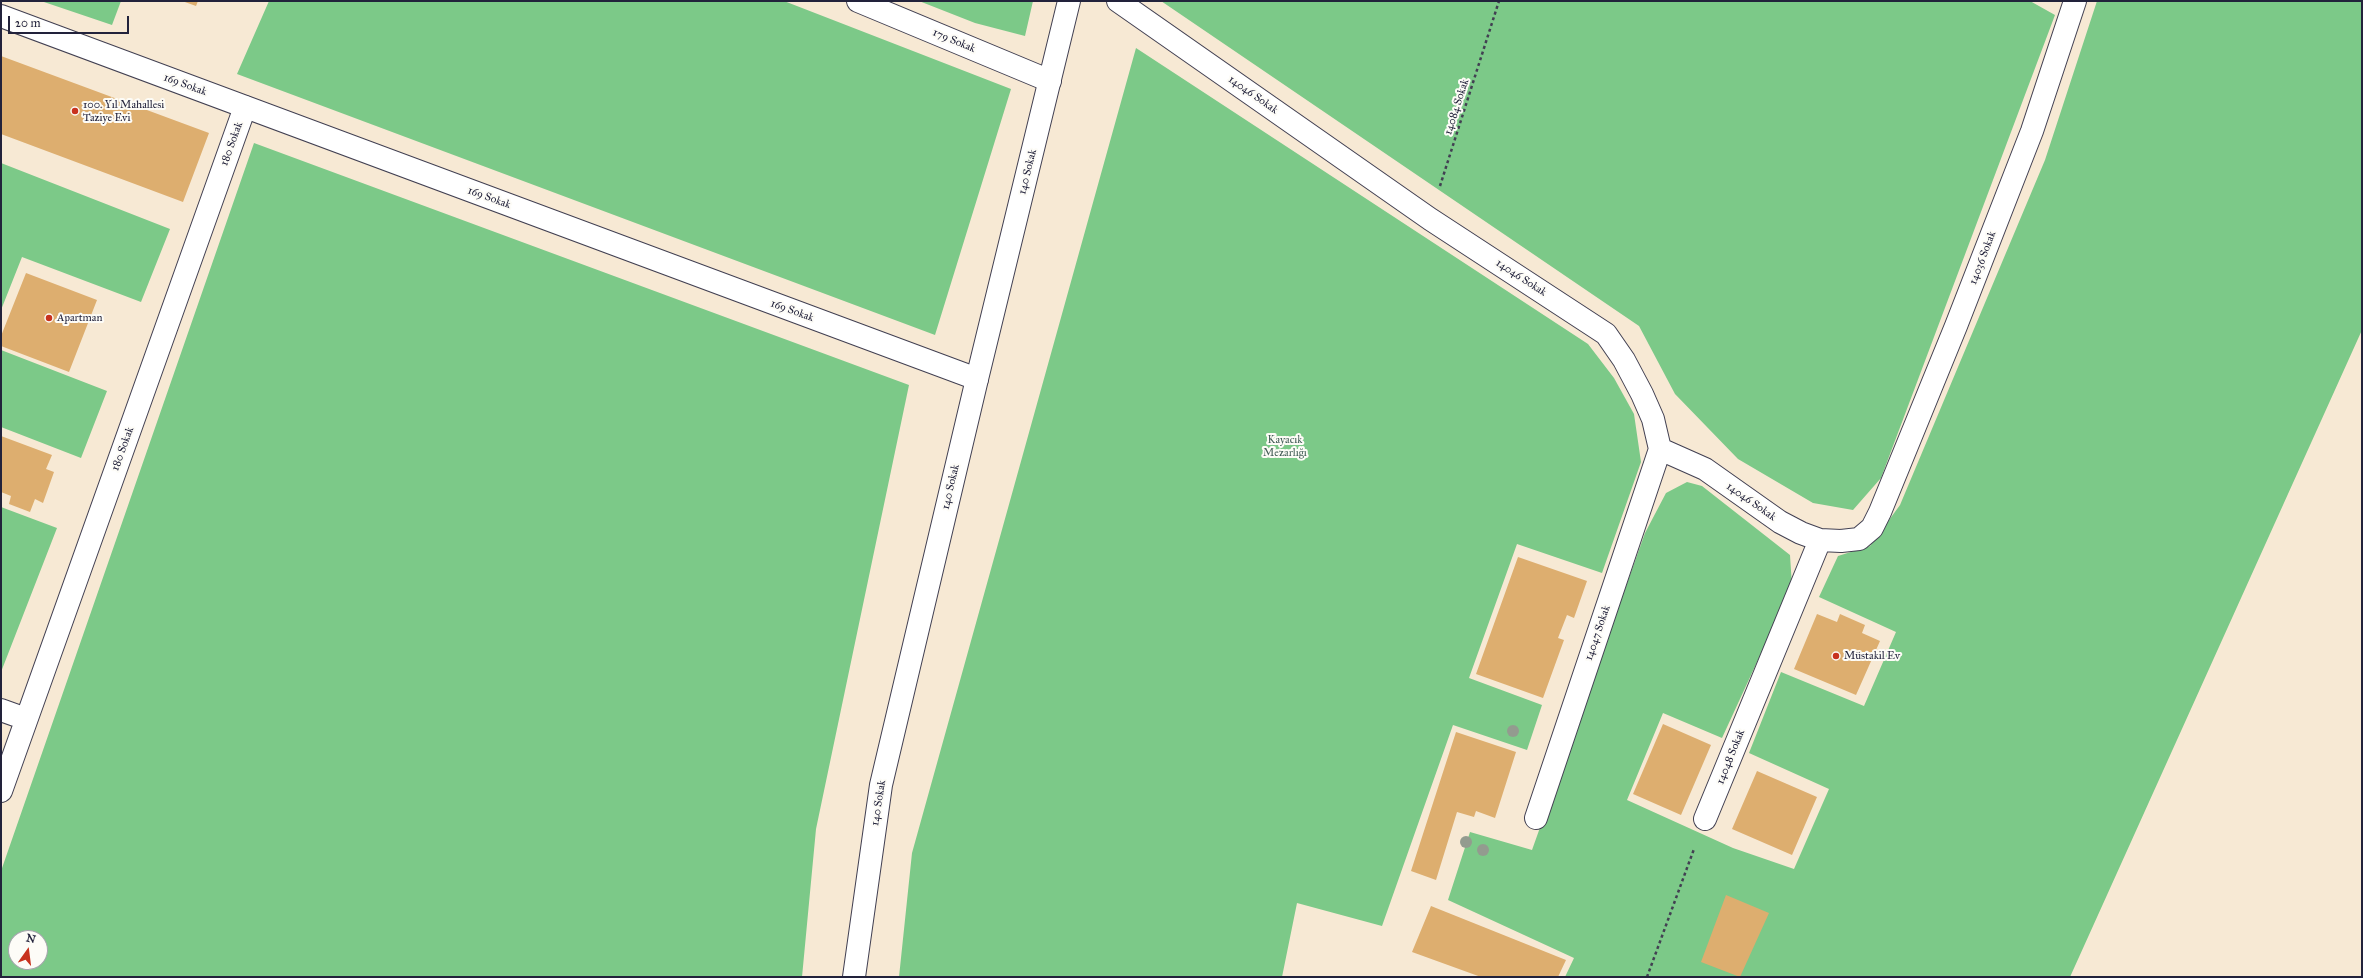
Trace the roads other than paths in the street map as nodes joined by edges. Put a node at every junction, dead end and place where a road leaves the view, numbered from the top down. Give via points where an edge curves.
1 (858, 1) edge
2 (1069, 1) edge
3 (1118, 1) edge
4 (2075, 1) edge
5 (1, 16) edge
6 (1050, 80) junction
7 (245, 107) junction
8 (976, 379) junction
9 (1660, 448) junction
10 (1880, 512) joint
11 (1820, 540) junction
12 (1, 710) edge
13 (26, 719) junction
14 (1, 791) edge
15 (1536, 818) dead end
16 (1705, 818) road end
17 (854, 977) edge

1 - 6 street, 179 Sokak
2 - 6 street, 140 Sokak
3 - 9 street, 14046 Sokak via 1430,219 1606,334 1624,360 1654,419
4 - 10 street, 14036 Sokak via 2032,131
5 - 7 street, 169 Sokak
6 - 8 street, 140 Sokak
7 - 8 street, 169 Sokak
7 - 13 street, 180 Sokak
8 - 17 street, 140 Sokak via 881,785
9 - 11 street, 14046 Sokak via 1705,469 1780,522
9 - 15 street, 14047 Sokak
10 - 11 street, 14046 Sokak via 1872,528 1859,539
11 - 16 street, 14048 Sokak
12 - 13 street
13 - 14 street, 180 Sokak

